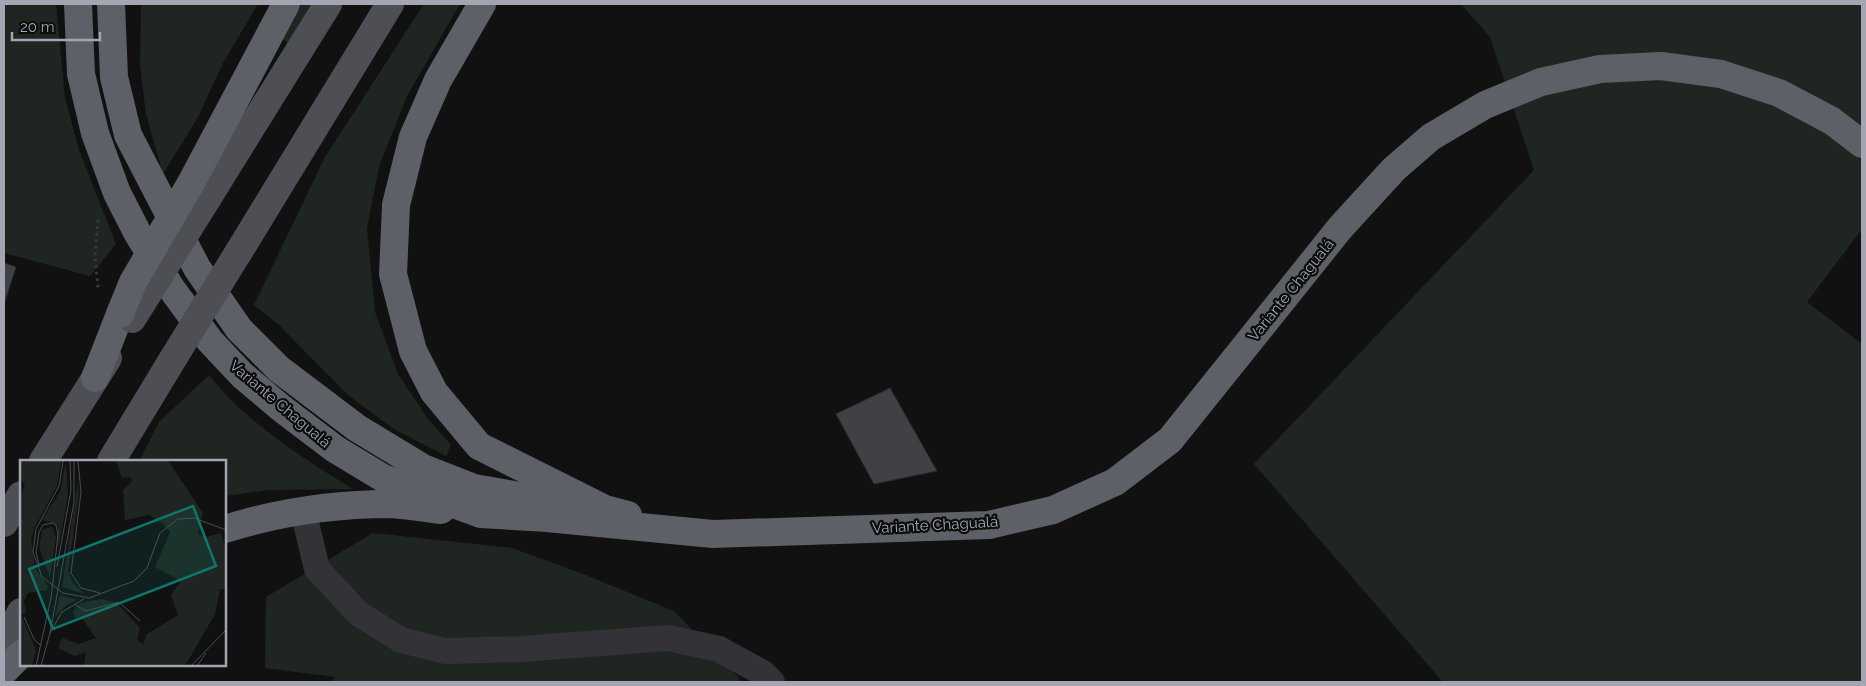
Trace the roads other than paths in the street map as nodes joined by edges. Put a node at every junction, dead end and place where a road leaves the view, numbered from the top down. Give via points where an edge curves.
1 (78, 4) edge
2 (111, 4) edge
3 (286, 4) edge
4 (328, 4) edge
5 (390, 4) edge
6 (482, 4) edge
7 (1862, 144) edge
8 (199, 191) junction
9 (95, 378) joint
10 (44, 460) edge
11 (112, 460) edge
12 (20, 497) edge
13 (605, 509) junction
14 (304, 510) junction
15 (480, 514) junction
16 (4, 523) edge
17 (226, 529) edge
18 (713, 534) junction
19 (20, 614) edge
20 (4, 642) edge
21 (20, 655) edge
22 (4, 672) edge
23 (772, 682) edge

1 - 15 highway, Variante Chagualá via 81,74 95,133 117,193 171,288 210,341 242,375 335,449 383,478
2 - 13 highway via 114,77 128,135 196,268 239,329 279,370 357,428 423,468 474,488
3 - 8 highway
4 - 8 main road
5 - 11 main road, bridge
6 - 13 highway, Variante Chagualá via 438,80 413,137 396,205 393,274 413,351 434,392 479,446
7 - 18 highway, Variante Chagualá via 1832,121 1779,93 1721,74 1661,66 1600,69 1541,82 1485,105 1431,137 1394,169 1340,228 1170,440 1115,482 1053,510 989,525
8 - 9 highway, bridge via 132,282 126,316
9 - 10 main road
12 - 16 main road
13 - 18 highway, Variante Chagualá
14 - 15 highway via 392,504
14 - 17 highway
14 - 23 street via 317,570 359,614 401,640 445,651 668,638 719,649 763,673
15 - 18 highway, Variante Chagualá
19 - 20 main road
21 - 22 highway

